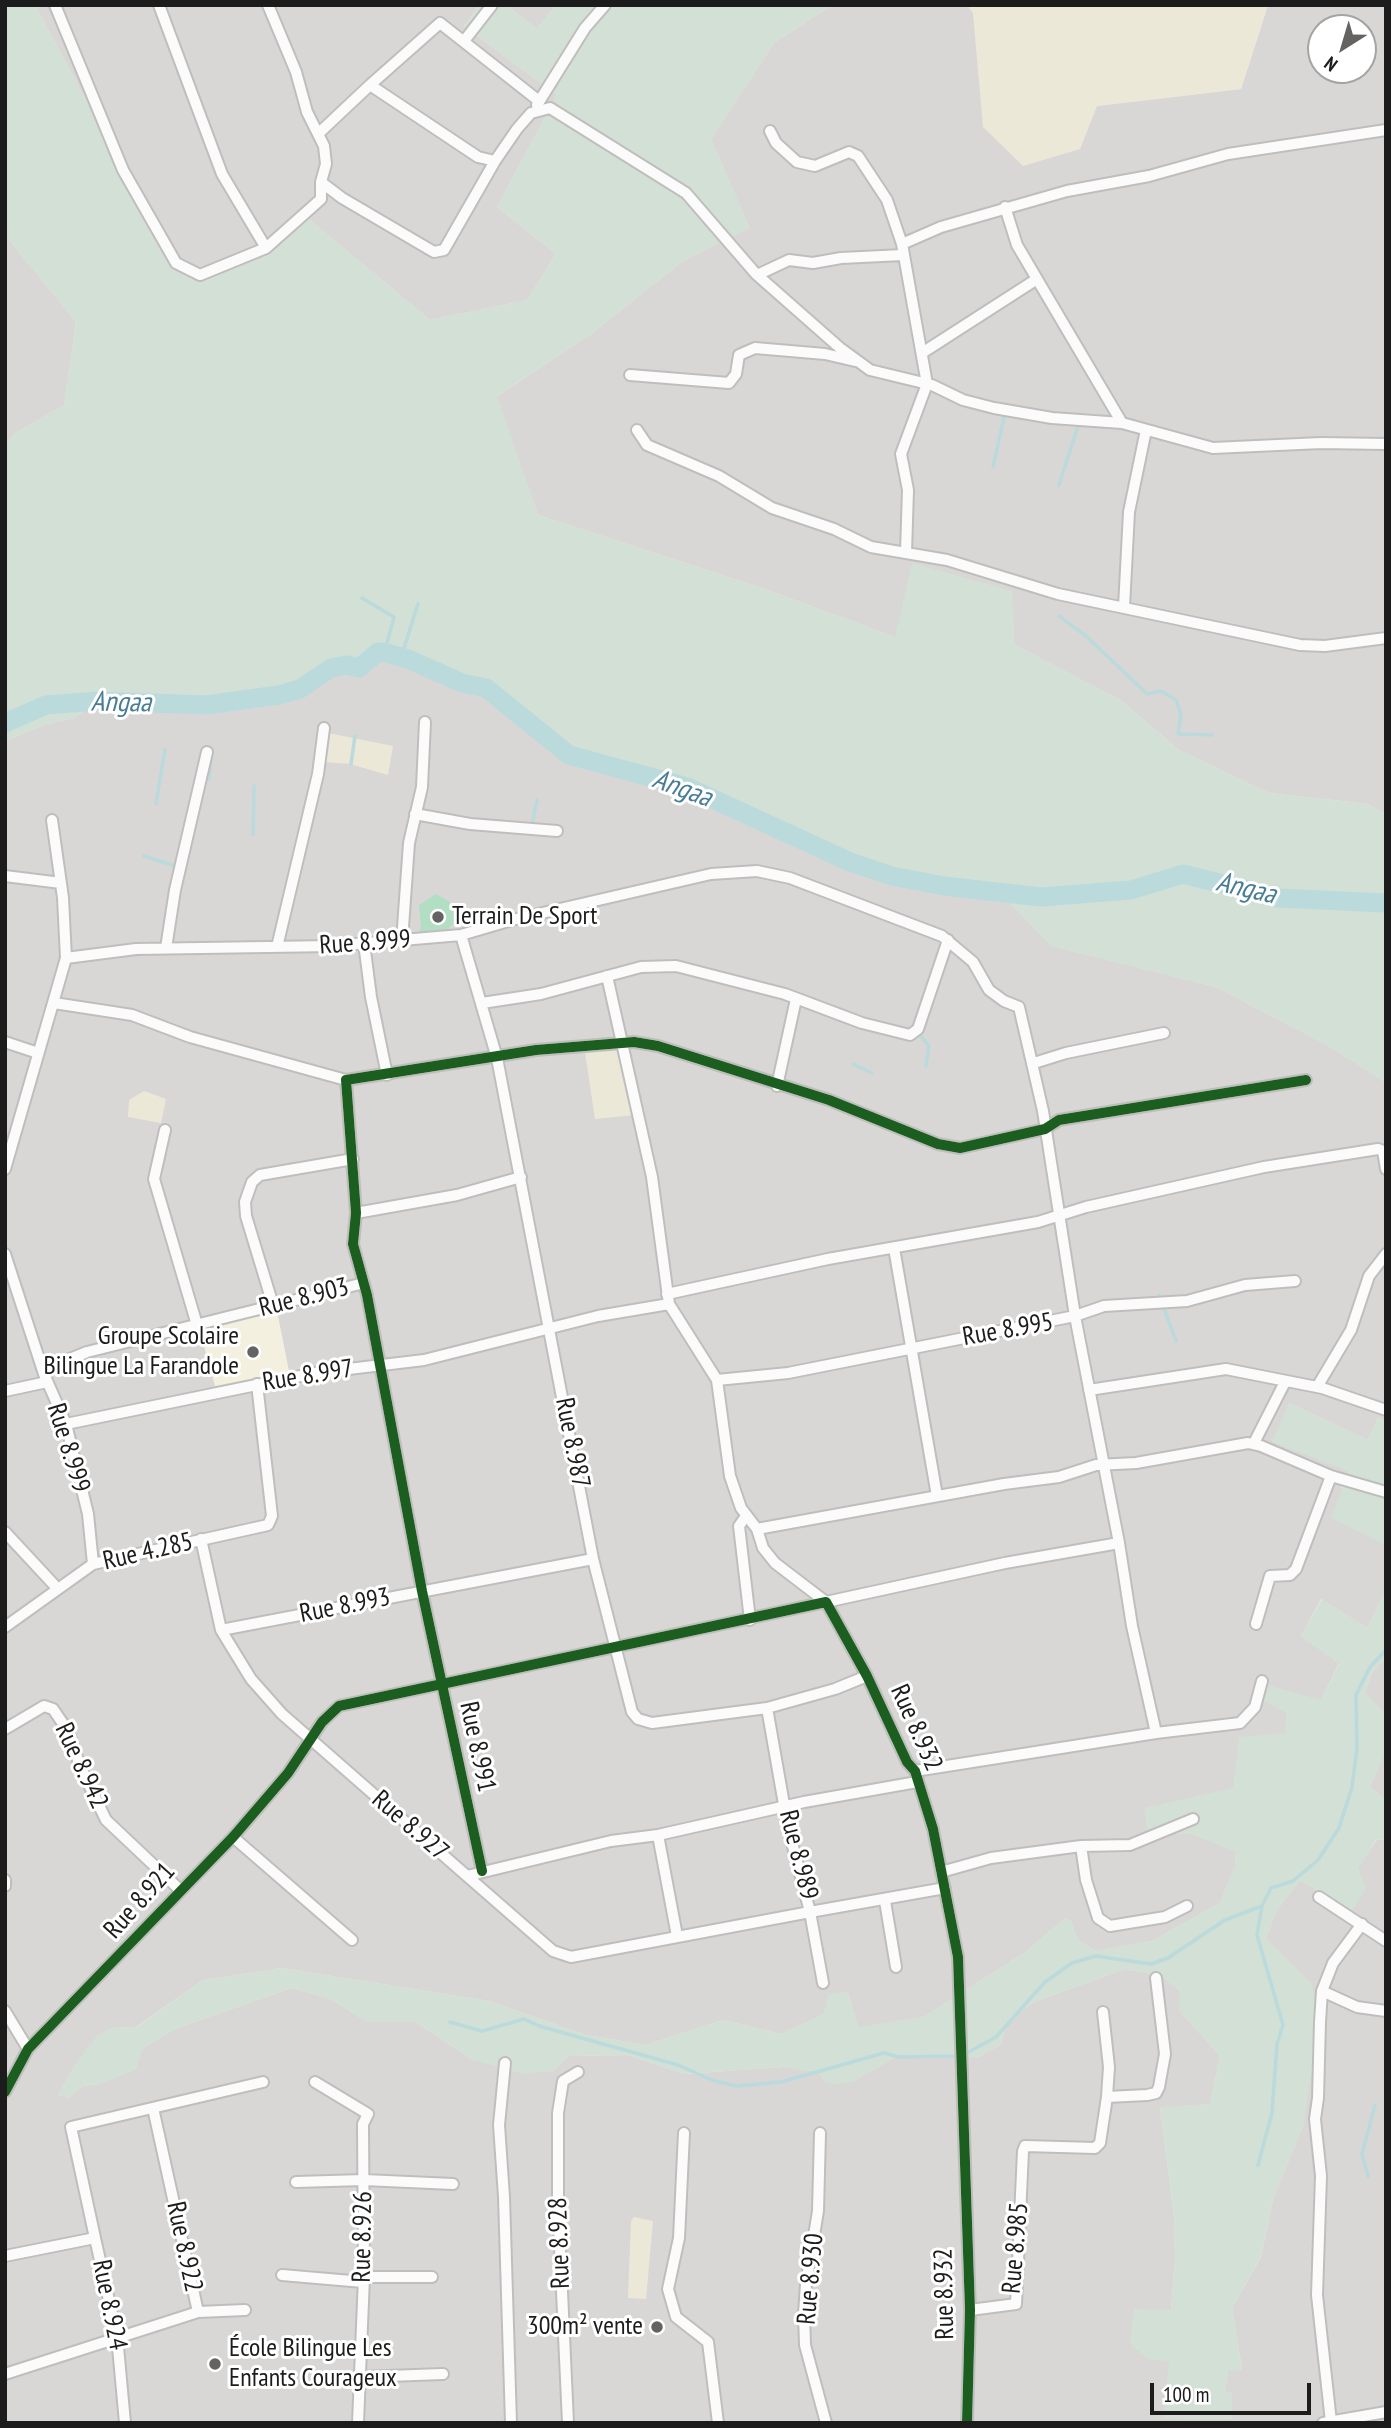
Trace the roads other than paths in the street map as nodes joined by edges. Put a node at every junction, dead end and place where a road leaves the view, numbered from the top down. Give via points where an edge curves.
1 (55, 5) edge
2 (159, 5) edge
3 (268, 5) edge
4 (492, 5) edge
5 (605, 5) edge
6 (464, 41) junction
7 (370, 85) junction
8 (539, 101) junction
9 (531, 113) junction
10 (1386, 130) edge
11 (770, 131) dead end
12 (319, 133) junction
13 (495, 161) junction
14 (321, 182) junction
15 (1006, 207) junction
16 (266, 248) junction
17 (903, 249) junction
18 (757, 275) junction
19 (1037, 279) junction
20 (922, 353) junction
21 (857, 361) junction
22 (630, 375) dead end
23 (927, 384) junction
24 (1122, 423) junction
25 (637, 430) dead end
26 (1146, 430) junction
27 (1386, 444) edge
28 (906, 552) junction
29 (1124, 607) junction
30 (1386, 638) edge
31 (425, 722) dead end
32 (324, 729) dead end
33 (207, 752) dead end
34 (415, 814) junction
35 (52, 820) dead end
36 (557, 831) dead end
37 (5, 876) edge
38 (61, 883) junction
39 (460, 935) junction
40 (948, 940) junction
41 (402, 941) junction
42 (364, 943) junction
43 (278, 947) junction
44 (166, 948) junction
45 (66, 958) junction
46 (607, 976) junction
47 (796, 999) junction
48 (54, 1003) junction
49 (482, 1003) junction
50 (1164, 1033) dead end
51 (623, 1041) junction
52 (5, 1042) edge
53 (38, 1054) junction
54 (497, 1058) junction
55 (1034, 1063) junction
56 (387, 1075) junction
57 (346, 1080) junction
58 (1306, 1080) dead end
59 (777, 1086) junction
60 (1045, 1129) junction
61 (165, 1130) dead end
62 (353, 1159) junction
63 (5, 1169) edge
64 (1386, 1169) edge
65 (521, 1177) junction
66 (356, 1213) junction
67 (1058, 1217) junction
68 (894, 1248) junction
69 (5, 1254) edge
70 (1386, 1254) edge
71 (1295, 1281) dead end
72 (364, 1283) junction
73 (668, 1299) junction
74 (273, 1305) junction
75 (1075, 1316) junction
76 (197, 1325) junction
77 (549, 1328) junction
78 (909, 1348) junction
79 (380, 1365) junction
80 (46, 1378) junction
81 (717, 1380) junction
82 (1285, 1382) junction
83 (257, 1384) junction
84 (1317, 1387) junction
85 (1089, 1390) junction
86 (5, 1391) edge
87 (1386, 1410) edge
88 (66, 1424) junction
89 (1254, 1443) junction
90 (1102, 1464) junction
91 (1331, 1476) junction
92 (1386, 1492) edge
93 (937, 1496) junction
94 (746, 1516) junction
95 (757, 1529) junction
96 (5, 1532) edge
97 (201, 1539) junction
98 (1119, 1543) junction
99 (593, 1559) junction
100 (93, 1564) junction
101 (57, 1588) junction
102 (422, 1591) junction
103 (825, 1602) junction
104 (750, 1620) junction
105 (1256, 1624) dead end
106 (5, 1626) edge
107 (221, 1630) junction
108 (615, 1648) junction
109 (867, 1676) junction
110 (1262, 1681) dead end
111 (441, 1684) junction
112 (767, 1707) junction
113 (5, 1729) edge
114 (1156, 1733) junction
115 (312, 1741) junction
116 (916, 1777) junction
117 (785, 1806) junction
118 (1193, 1819) dead end
119 (658, 1835) junction
120 (233, 1837) junction
121 (1081, 1846) junction
122 (482, 1871) junction
123 (941, 1872) junction
124 (467, 1875) junction
125 (946, 1888) junction
126 (179, 1889) junction
127 (1319, 1897) dead end
128 (885, 1900) junction
129 (1187, 1906) dead end
130 (810, 1912) junction
131 (1362, 1924) junction
132 (677, 1936) junction
133 (352, 1940) dead end
134 (1386, 1941) edge
135 (896, 1967) dead end
136 (1156, 1978) dead end
137 (823, 1983) dead end
138 (1322, 1992) junction
139 (5, 2011) edge
140 (1386, 2011) edge
141 (1103, 2012) dead end
142 (28, 2049) junction
143 (506, 2063) dead end
144 (578, 2073) dead end
145 (263, 2082) dead end
146 (315, 2082) dead end
147 (5, 2092) edge
148 (1107, 2097) junction
149 (153, 2108) junction
150 (684, 2133) dead end
151 (820, 2133) dead end
152 (364, 2180) junction
153 (296, 2182) dead end
154 (453, 2184) dead end
155 (95, 2238) junction
156 (5, 2256) edge
157 (282, 2275) dead end
158 (432, 2277) dead end
159 (364, 2279) junction
160 (245, 2310) dead end
161 (970, 2310) junction
162 (198, 2312) junction
163 (117, 2336) junction
164 (5, 2374) edge
165 (443, 2374) dead end
166 (360, 2377) junction
167 (1386, 2412) edge
168 (1331, 2422) edge
169 (125, 2423) edge
170 (358, 2423) edge
171 (511, 2423) edge
172 (568, 2423) edge
173 (718, 2423) edge
174 (826, 2423) edge
175 (967, 2423) edge
176 (1323, 2423) edge

1 - 16 street via 123,170 176,263 200,275
2 - 16 street via 222,174
3 - 12 street
4 - 6 street
5 - 8 street
6 - 7 street via 440,23
6 - 8 street
7 - 12 street
7 - 13 street via 478,157
8 - 9 street
9 - 13 street
9 - 18 street via 556,110 686,193
10 - 15 street via 1228,154
11 - 17 street via 776,144 797,162 815,166 849,152 858,156 887,200
12 - 14 street via 326,164
13 - 14 street via 444,250 434,252
14 - 16 street via 321,199
15 - 17 street
15 - 19 street via 1017,245
17 - 18 street via 813,263 789,260
17 - 20 street
18 - 21 street
19 - 20 street
19 - 24 street
20 - 23 street
21 - 22 street via 755,348 739,355 734,380 729,383
21 - 23 street via 884,375
23 - 24 street via 994,408
23 - 28 street via 901,454 908,489
24 - 26 street
25 - 28 street via 650,447 719,475 772,508 871,547
26 - 27 street via 1213,448
26 - 29 street via 1129,512
28 - 29 street via 985,570 1058,594
29 - 30 street via 1300,645
31 - 34 street via 422,787
32 - 43 street
33 - 44 street
34 - 36 street
34 - 41 street
35 - 38 street
37 - 38 street
38 - 45 street
39 - 40 street, Rue 8.999 via 742,870 790,878
39 - 41 street, Rue 8.999
39 - 49 street, Rue 8.987
40 - 47 street via 916,1033 862,1023
40 - 55 street, Rue 8.999 via 973,962 989,990 1020,1007
41 - 42 street, Rue 8.999
42 - 43 street, Rue 8.999
42 - 56 street
43 - 44 street, Rue 8.999
44 - 45 street, Rue 8.999
45 - 48 street
46 - 47 street via 641,967 676,966
46 - 49 street
46 - 51 street
47 - 59 street
48 - 53 street
48 - 57 street via 132,1015 190,1037
49 - 54 street, Rue 8.987
50 - 55 street
51 - 54 street
51 - 59 street via 658,1046
51 - 73 street via 652,1177
52 - 53 street
53 - 63 street
54 - 56 street
54 - 65 street, Rue 8.987
55 - 60 street, Rue 8.999
56 - 57 street
57 - 62 street, Rue 8.991
58 - 60 street via 1059,1120
59 - 60 street via 830,1100 952,1147 970,1148
60 - 67 street, Rue 8.999
61 - 76 street via 154,1179
62 - 66 street, Rue 8.991
62 - 74 street via 260,1175 252,1182 246,1216
64 - 67 street, Rue 8.997 via 1383,1151 1378,1149 1264,1167
65 - 66 street via 457,1195
65 - 77 street, Rue 8.987
66 - 72 street, Rue 8.991 via 353,1244
67 - 68 street, Rue 8.997
67 - 75 street, Rue 8.999
68 - 73 street, Rue 8.997
68 - 78 street
69 - 80 street, Rue 8.999
70 - 84 street via 1369,1276 1351,1330
71 - 75 street via 1245,1285 1188,1300 1104,1306
72 - 74 street, Rue 8.903
72 - 79 street, Rue 8.991
73 - 77 street, Rue 8.997
73 - 81 street
74 - 76 street, Rue 8.903
75 - 78 street, Rue 8.995
75 - 85 street, Rue 8.995
76 - 80 street, Rue 8.903 via 79,1354
77 - 79 street, Rue 8.997 via 424,1360
77 - 99 street, Rue 8.987
78 - 81 street, Rue 8.995 via 788,1373
78 - 93 street
79 - 83 street, Rue 8.997
79 - 102 street, Rue 8.991
80 - 86 street, Rue 8.903
80 - 88 street, Rue 8.999
81 - 94 street via 730,1476
82 - 84 street
82 - 85 street via 1226,1369
82 - 89 street
83 - 88 street, Rue 8.997
83 - 97 street, Rue 4.285 via 272,1516 268,1525
84 - 87 street
85 - 90 street, Rue 8.995
88 - 100 street, Rue 8.999 via 88,1514
89 - 90 street via 1136,1463
89 - 91 street
90 - 93 street via 1059,1477
90 - 98 street, Rue 8.995
91 - 92 street
91 - 105 street via 1296,1569 1290,1575 1270,1576
93 - 95 street
94 - 95 street
94 - 104 street via 739,1526
95 - 103 street via 762,1548 775,1563
96 - 101 street
97 - 100 street, Rue 4.285
97 - 107 street, Rue 8.927
98 - 103 street
98 - 114 street, Rue 8.995
99 - 102 street, Rue 8.993
99 - 108 street, Rue 8.987
100 - 101 street, Rue 4.285
101 - 106 street, Rue 4.285
102 - 107 street, Rue 8.993
102 - 111 street, Rue 8.991
103 - 104 street
103 - 109 street, Rue 8.932
104 - 108 street
107 - 115 street, Rue 8.927 via 251,1679
108 - 111 street
108 - 112 street, Rue 8.987 via 627,1702 638,1719
109 - 112 street, Rue 8.987
109 - 116 street, Rue 8.932
110 - 114 street, Rue 8.927 via 1255,1707 1240,1723
111 - 115 street via 339,1706 322,1722
111 - 122 street, Rue 8.991
112 - 117 street, Rue 8.989
113 - 126 street, Rue 8.942 via 44,1706 52,1709 68,1731 106,1820
114 - 116 street, Rue 8.927
115 - 120 street, Rue 8.921
115 - 124 street, Rue 8.927
116 - 117 street, Rue 8.927
116 - 123 street, Rue 8.932
117 - 119 street, Rue 8.927
117 - 130 street, Rue 8.989
118 - 121 street via 1130,1845
119 - 122 street, Rue 8.927 via 611,1841
119 - 132 street
120 - 126 street, Rue 8.921
120 - 133 street
121 - 123 street via 991,1858
121 - 129 street via 1098,1918 1110,1926 1165,1917
122 - 124 street, Rue 8.927
123 - 125 street, Rue 8.932
124 - 132 street via 564,1956 596,1955
125 - 128 street, Rue 8.989
125 - 161 street, Rue 8.932 via 958,1957
126 - 142 street, Rue 8.921
127 - 131 street
128 - 130 street, Rue 8.989
128 - 135 street
130 - 132 street
130 - 137 street
131 - 134 street
131 - 138 street via 1333,1962
136 - 148 street via 1165,2054 1160,2087 1147,2095
138 - 140 street via 1357,2007
138 - 168 street via 1315,2119 1321,2176 1317,2295
139 - 142 street
141 - 148 street
142 - 147 street, Rue 8.921
143 - 171 street via 499,2125
144 - 172 street, Rue 8.928 via 563,2081 558,2113
145 - 149 street
146 - 152 street, Rue 8.926 via 368,2114 363,2124
148 - 161 street, Rue 8.985 via 1100,2143 1095,2148 1031,2146 1023,2151 1016,2304
149 - 155 street via 71,2127
149 - 162 street, Rue 8.922
150 - 173 street via 679,2238 668,2289 676,2317 708,2343
151 - 174 street, Rue 8.930 via 818,2211 804,2314 805,2345
152 - 153 street
152 - 154 street
152 - 159 street, Rue 8.926
155 - 156 street, Rue 8.924
155 - 163 street, Rue 8.924
157 - 159 street
158 - 159 street
159 - 166 street, Rue 8.926
160 - 162 street
161 - 175 street, Rue 8.932
162 - 163 street, Rue 8.922
163 - 164 street, Rue 8.922
163 - 169 street, Rue 8.924
165 - 166 street
166 - 170 street, Rue 8.926
167 - 168 street
168 - 176 street

